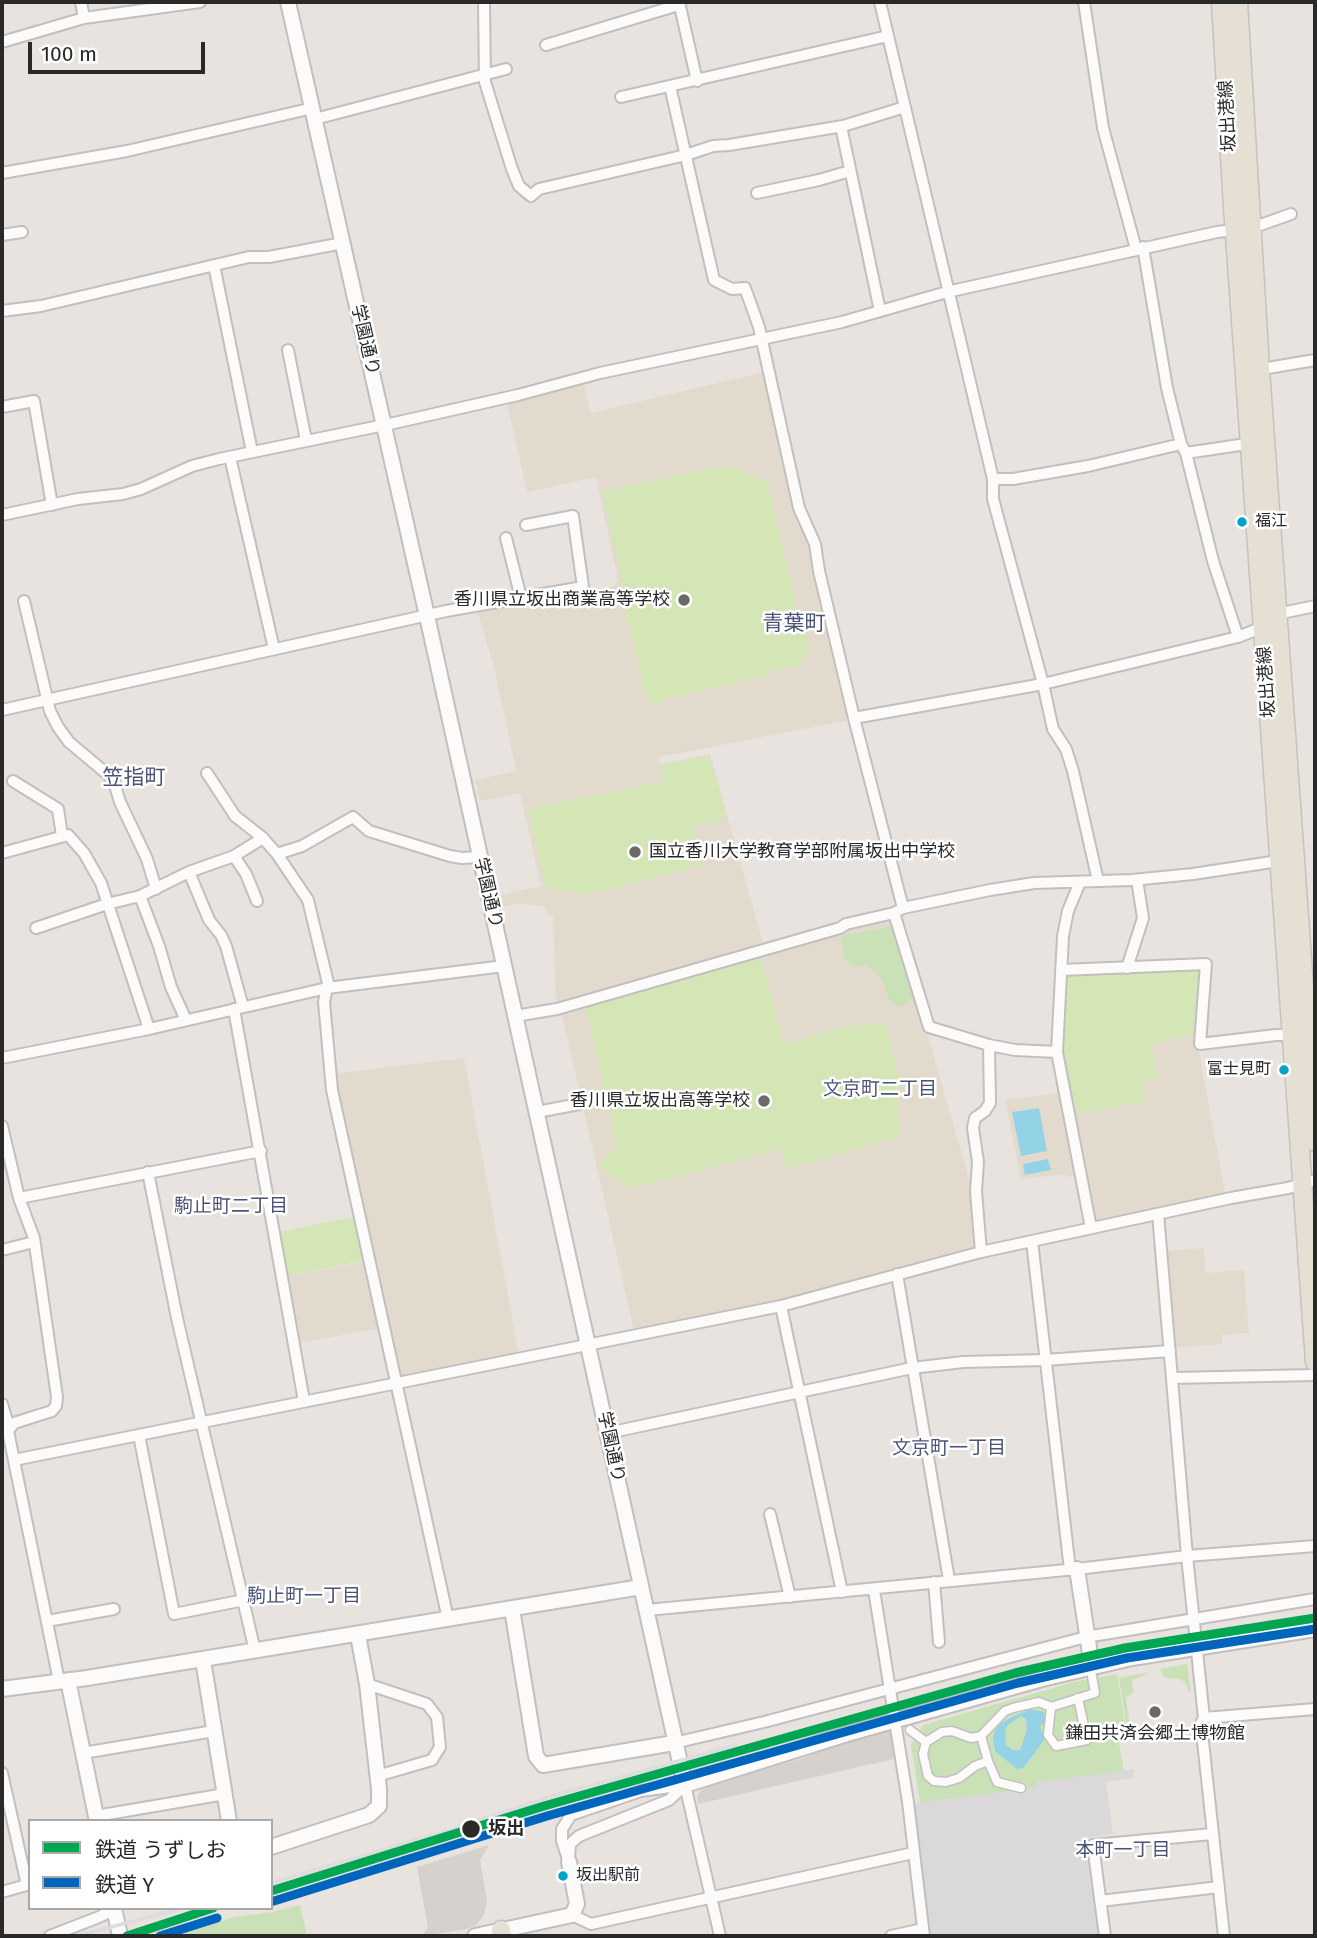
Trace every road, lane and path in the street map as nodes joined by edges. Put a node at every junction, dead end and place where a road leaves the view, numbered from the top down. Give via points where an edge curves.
1 (81, 2) edge
2 (200, 2) edge
3 (288, 2) edge
4 (484, 2) edge
5 (680, 2) edge
6 (880, 2) edge
7 (1084, 2) edge
8 (1221, 2) edge
9 (1238, 2) edge
10 (84, 18) junction
11 (888, 36) junction
12 (2, 42) edge
13 (546, 45) dead end
14 (506, 69) dead end
15 (485, 74) junction
16 (697, 81) junction
17 (670, 86) junction
18 (621, 97) dead end
19 (905, 107) junction
20 (314, 113) junction
21 (841, 126) junction
22 (686, 155) junction
23 (850, 171) junction
24 (2, 173) edge
25 (757, 193) dead end
26 (1291, 214) dead end
27 (1243, 229) junction
28 (22, 232) dead end
29 (2, 235) edge
30 (343, 243) junction
31 (1139, 248) junction
32 (215, 265) junction
33 (947, 292) junction
34 (2, 311) edge
35 (880, 311) junction
36 (762, 339) junction
37 (288, 351) dead end
38 (1315, 360) edge
39 (1253, 370) junction
40 (2, 407) edge
41 (384, 425) junction
42 (306, 440) junction
43 (1258, 443) junction
44 (1183, 449) junction
45 (252, 452) junction
46 (230, 457) junction
47 (993, 479) junction
48 (52, 505) junction
49 (2, 515) edge
50 (526, 526) dead end
51 (506, 538) dead end
52 (521, 598) junction
53 (24, 601) dead end
54 (1315, 606) edge
55 (1278, 614) junction
56 (428, 616) junction
57 (1263, 627) junction
58 (1238, 637) junction
59 (274, 649) junction
60 (1043, 684) junction
61 (47, 700) junction
62 (2, 710) edge
63 (854, 718) junction
64 (207, 774) dead end
65 (13, 781) dead end
66 (62, 836) junction
67 (262, 838) junction
68 (2, 853) edge
69 (277, 854) junction
70 (234, 856) junction
71 (480, 857) junction
72 (1287, 859) junction
73 (189, 872) junction
74 (1137, 880) junction
75 (1098, 881) junction
76 (1080, 882) junction
77 (156, 888) junction
78 (140, 896) junction
79 (257, 901) dead end
80 (107, 904) junction
81 (899, 911) junction
82 (36, 928) dead end
83 (504, 966) junction
84 (1127, 968) junction
85 (1060, 970) junction
86 (1309, 981) edge
87 (327, 988) junction
88 (239, 1008) junction
89 (515, 1016) junction
90 (186, 1020) junction
91 (149, 1029) junction
92 (1305, 1035) edge
93 (989, 1045) junction
94 (1056, 1052) junction
95 (2, 1058) edge
96 (579, 1104) dead end
97 (537, 1112) junction
98 (2, 1126) edge
99 (1315, 1142) edge
100 (261, 1151) junction
101 (148, 1172) junction
102 (1309, 1182) edge
103 (19, 1198) junction
104 (1158, 1214) junction
105 (1091, 1228) junction
106 (1032, 1241) junction
107 (34, 1242) junction
108 (2, 1250) edge
109 (981, 1252) junction
110 (897, 1274) junction
111 (780, 1306) junction
112 (588, 1345) junction
113 (1170, 1351) junction
114 (1045, 1360) junction
115 (1315, 1362) edge
116 (912, 1368) junction
117 (1315, 1376) edge
118 (1172, 1378) junction
119 (397, 1382) junction
120 (798, 1391) junction
121 (304, 1401) junction
122 (2, 1404) edge
123 (203, 1422) junction
124 (9, 1428) junction
125 (608, 1433) junction
126 (139, 1435) junction
127 (9, 1455) edge
128 (770, 1514) dead end
129 (1315, 1546) edge
130 (1187, 1556) junction
131 (1074, 1569) junction
132 (949, 1580) junction
133 (934, 1582) junction
134 (641, 1587) junction
135 (874, 1590) junction
136 (842, 1592) junction
137 (790, 1597) junction
138 (1315, 1599) edge
139 (244, 1600) junction
140 (114, 1609) dead end
141 (512, 1609) junction
142 (647, 1610) junction
143 (1193, 1618) junction
144 (448, 1619) junction
145 (47, 1621) junction
146 (1315, 1629) edge
147 (358, 1635) junction
148 (1086, 1637) junction
149 (939, 1642) dead end
150 (1196, 1647) junction
151 (255, 1651) junction
152 (202, 1660) junction
153 (1092, 1672) junction
154 (64, 1681) junction
155 (367, 1684) junction
156 (2, 1689) edge
157 (891, 1689) junction
158 (1078, 1698) junction
159 (1051, 1707) junction
160 (1315, 1709) edge
161 (1204, 1718) junction
162 (896, 1720) junction
163 (910, 1730) dead end
164 (214, 1731) junction
165 (981, 1736) junction
166 (674, 1742) junction
167 (926, 1742) junction
168 (83, 1753) junction
169 (988, 1761) junction
170 (2, 1773) edge
171 (377, 1776) junction
172 (685, 1785) junction
173 (1021, 1788) dead end
174 (225, 1794) junction
175 (96, 1819) edge
176 (229, 1819) edge
177 (1212, 1834) junction
178 (273, 1846) edge
179 (913, 1853) junction
180 (569, 1862) junction
181 (28, 1885) edge
182 (1219, 1887) junction
183 (2, 1892) edge
184 (712, 1898) junction
185 (1100, 1901) junction
186 (111, 1910) edge
187 (115, 1910) edge
188 (572, 1915) junction
189 (502, 1933) edge
190 (923, 1933) edge
191 (50, 1936) edge
192 (120, 1936) edge
193 (475, 1936) edge
194 (720, 1936) edge
195 (891, 1936) edge
196 (1105, 1936) edge
197 (1224, 1936) edge

1 - 10 street
2 - 10 street
3 - 20 street, 学園通り
4 - 15 street
5 - 13 street
5 - 16 street
6 - 11 street
7 - 31 street via 1103,128
8 - 27 main road, 坂出港線
9 - 27 main road, 坂出港線
10 - 12 street
11 - 16 street
11 - 19 street
14 - 15 street
15 - 20 street
15 - 22 street via 512,169 519,186 531,196 539,189
16 - 17 street
17 - 18 street
17 - 22 street
19 - 21 street
19 - 33 street
20 - 24 street
20 - 30 street, 学園通り
21 - 22 street via 713,146
21 - 23 street
22 - 36 street via 714,280 733,289 745,288
23 - 25 street
23 - 35 street
26 - 27 street
27 - 31 street
27 - 39 main road, 坂出港線
28 - 29 street
30 - 32 street
30 - 41 street, 学園通り
31 - 33 street
31 - 44 street
32 - 34 street
32 - 45 street
33 - 35 street
33 - 47 street
35 - 36 street
36 - 41 street
36 - 63 street via 793,487 815,544
37 - 42 street
38 - 39 street
39 - 43 main road, 坂出港線
40 - 48 street via 34,401
41 - 42 street
41 - 56 street, 学園通り
42 - 45 street
43 - 44 street
43 - 55 main road, 坂出港線
43 - 57 main road, 坂出港線
44 - 47 street
44 - 58 street
45 - 46 street
46 - 48 street via 192,466 141,489
46 - 59 street
47 - 60 street via 993,499
48 - 49 street
50 - 52 street via 573,516 583,587
51 - 52 street
52 - 56 street
53 - 61 street
54 - 55 street
55 - 57 street
55 - 72 main road, 坂出港線
56 - 59 street
56 - 71 street, 学園通り
57 - 58 street
57 - 72 main road, 坂出港線
58 - 60 street
59 - 61 street
60 - 63 street
60 - 75 street via 1052,729 1066,749 1073,771
61 - 62 street
61 - 77 street via 69,742 113,779
63 - 81 street
64 - 67 street via 235,816
65 - 66 street via 58,809
66 - 68 street
66 - 80 street via 68,835 84,853
67 - 69 street
67 - 70 street
69 - 71 street via 302,846 353,817 369,831 450,856
69 - 87 street via 308,900
70 - 73 street
70 - 79 street
71 - 83 street, 学園通り
72 - 74 street
72 - 86 main road, 坂出港線
72 - 92 main road, 坂出港線
73 - 77 street
73 - 88 street via 209,920 226,946
74 - 75 street
74 - 84 street via 1143,918
75 - 76 street
76 - 81 street via 1034,883
76 - 85 street via 1068,911
77 - 78 street
78 - 80 street
78 - 90 street
80 - 82 street
80 - 91 street
81 - 89 street via 557,1009
81 - 93 street via 929,1027
83 - 87 street
83 - 89 street, 学園通り
84 - 85 street
84 - 92 street via 1206,964 1200,1044
85 - 94 street
86 - 92 main road, 坂出港線
87 - 88 street
87 - 119 street via 324,1002 332,1090
88 - 90 street
88 - 100 street
89 - 97 street, 学園通り
90 - 91 street
91 - 95 street
92 - 99 main road, 坂出港線
92 - 102 main road, 坂出港線
93 - 94 street
93 - 109 street via 990,1103 975,1118 973,1128
94 - 105 street
96 - 97 street
97 - 112 street, 学園通り
98 - 103 street
100 - 101 street
100 - 121 street
101 - 103 street
101 - 123 street
102 - 104 street
102 - 115 main road, 坂出港線
103 - 107 street
104 - 105 street
104 - 113 street
105 - 106 street
106 - 109 street
106 - 114 street
107 - 108 street
107 - 124 street via 56,1406
109 - 110 street
110 - 111 street
110 - 116 street
111 - 112 street
111 - 120 street
112 - 119 street
112 - 125 street, 学園通り
113 - 114 street
113 - 118 street
114 - 116 street
114 - 131 street
116 - 120 street
116 - 132 street
117 - 118 street
118 - 130 street
119 - 121 street
119 - 144 street
120 - 125 street
120 - 136 street
121 - 123 street
122 - 124 street
123 - 126 street
123 - 139 street
124 - 127 street
125 - 134 street, 学園通り
126 - 127 street
126 - 139 street via 174,1614
127 - 145 street
128 - 137 street
129 - 130 street
130 - 131 street
130 - 143 street
131 - 132 street
131 - 148 street
132 - 133 street
133 - 135 street
133 - 149 street
134 - 141 street
134 - 142 street, 学園通り
135 - 136 street
135 - 157 street
136 - 137 street
137 - 142 street
138 - 143 street
139 - 151 street
140 - 145 street
141 - 144 street
141 - 166 street via 536,1756 543,1765
142 - 166 street, 学園通り
143 - 148 street
143 - 150 street
144 - 147 street
145 - 154 street
146 - 150 street
147 - 151 street
147 - 155 street
148 - 153 street
148 - 157 street
150 - 153 street
150 - 161 street
151 - 152 street
152 - 154 street
152 - 164 street
153 - 158 street via 1095,1693
153 - 162 street
154 - 156 street
154 - 168 street
155 - 171 street
155 - 171 street via 427,1704 437,1717 440,1747 432,1760
157 - 162 street
157 - 166 street
158 - 159 street
158 - 159 street via 1087,1740 1056,1746 1048,1735
159 - 165 street via 1039,1702 1013,1707
160 - 161 street
161 - 177 street
162 - 172 street
162 - 179 street
163 - 167 street
164 - 168 street
164 - 174 street
165 - 167 street via 942,1732
165 - 169 street
166 - 172 street, 学園通り
167 - 169 street via 924,1764 934,1782 958,1778
168 - 175 street
169 - 173 street via 997,1782
170 - 181 street
171 - 178 street via 380,1801 375,1811
172 - 180 street via 672,1798 641,1813 579,1836 570,1844
172 - 180 street via 641,1791 571,1815 562,1829
172 - 184 street
174 - 175 street
174 - 176 street
177 - 182 street
177 - 185 street via 1093,1845
179 - 184 street
179 - 190 street
180 - 188 street via 577,1904
181 - 183 street
182 - 185 street
182 - 197 street
184 - 188 street via 591,1924
184 - 194 street
185 - 196 street
186 - 191 street
187 - 192 street
188 - 189 street
189 - 193 street
190 - 195 street

